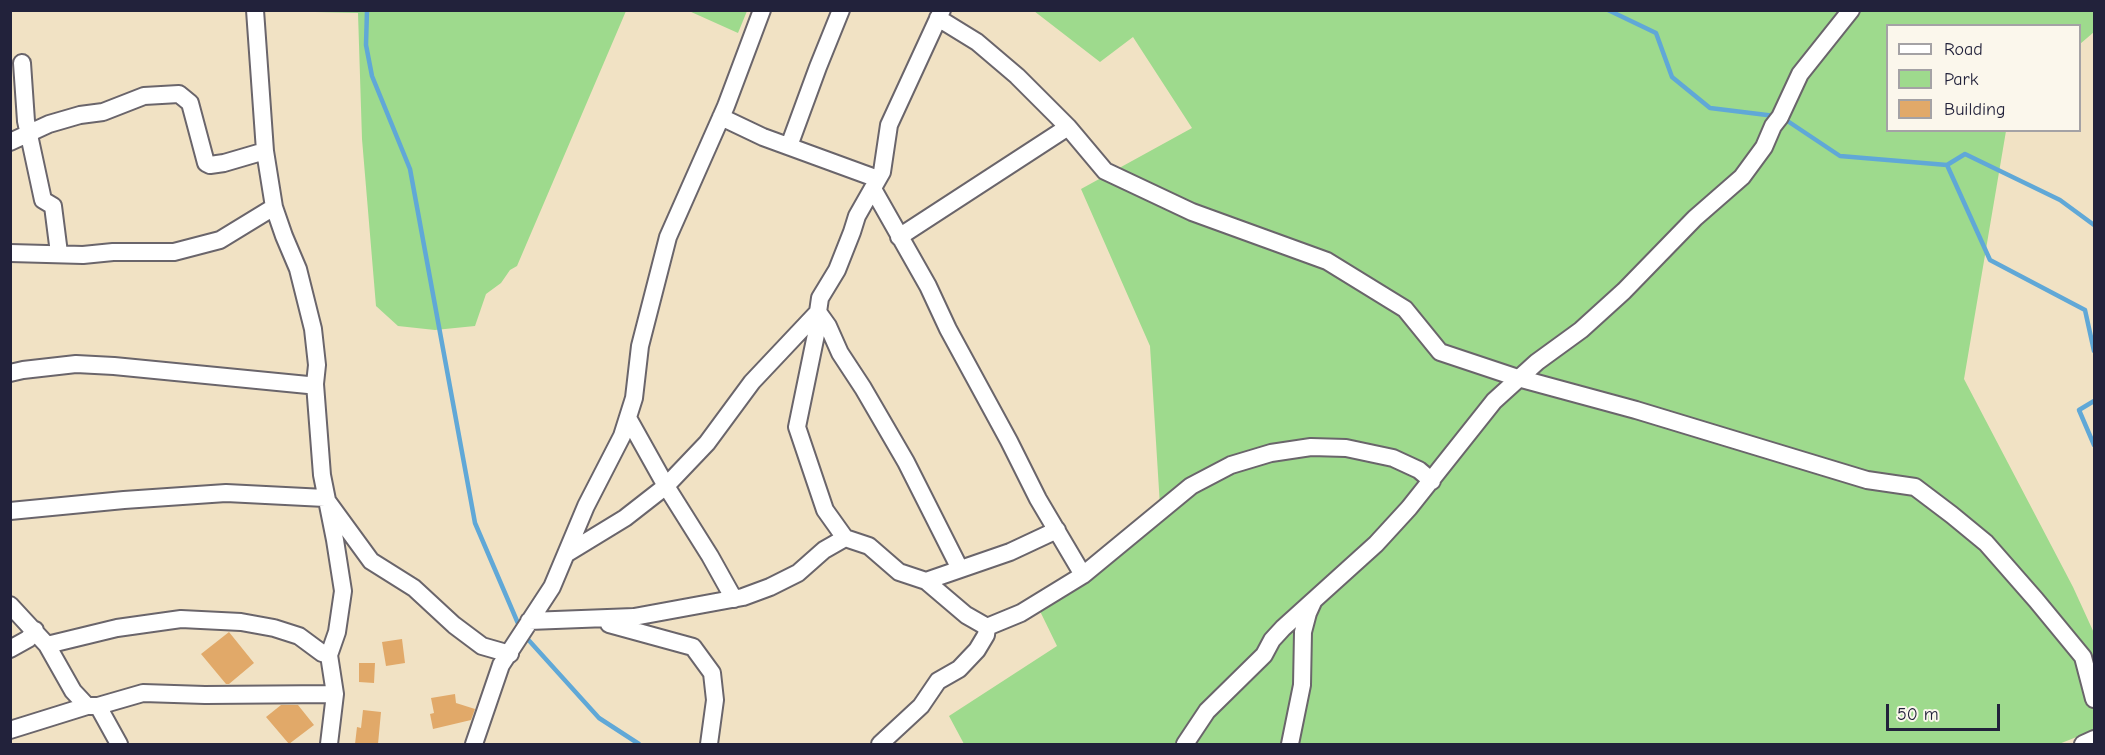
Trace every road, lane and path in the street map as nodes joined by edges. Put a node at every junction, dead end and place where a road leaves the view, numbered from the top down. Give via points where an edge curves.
1 (255, 10) edge
2 (762, 10) edge
3 (841, 10) edge
4 (1851, 10) edge
5 (940, 14) edge
6 (22, 63) dead end
7 (721, 117) junction
8 (1068, 127) junction
9 (28, 133) junction
10 (10, 142) edge
11 (789, 146) junction
12 (265, 151) junction
13 (875, 184) junction
14 (274, 207) junction
15 (899, 237) junction
16 (10, 253) edge
17 (59, 253) junction
18 (819, 313) junction
19 (10, 373) edge
20 (1518, 378) junction
21 (315, 384) junction
22 (628, 418) junction
23 (1432, 481) junction
24 (666, 486) junction
25 (325, 498) junction
26 (10, 511) edge
27 (1057, 530) junction
28 (845, 538) junction
29 (566, 554) junction
30 (960, 569) junction
31 (1083, 575) junction
32 (926, 581) junction
33 (734, 599) junction
34 (1314, 601) junction
35 (10, 605) edge
36 (594, 619) junction
37 (529, 621) junction
38 (987, 627) junction
39 (35, 630) junction
40 (47, 645) junction
41 (10, 649) edge
42 (510, 654) junction
43 (329, 655) junction
44 (334, 694) junction
45 (2094, 699) edge
46 (92, 706) junction
47 (10, 730) edge
48 (2094, 739) edge
49 (119, 744) edge
50 (329, 744) edge
51 (474, 744) edge
52 (709, 744) edge
53 (880, 744) edge
54 (1185, 744) edge
55 (1290, 744) edge
56 (2083, 744) edge

1 - 12 street
2 - 7 street
3 - 11 street
4 - 20 street via 1800,74 1764,147 1742,177 1590,322
5 - 8 street via 1017,76
5 - 13 street via 890,125 882,172
6 - 9 street
7 - 11 street
7 - 22 street via 668,237 640,346
8 - 15 street
8 - 20 street via 1105,171 1192,212 1327,261 1405,309 1440,352
9 - 10 street
9 - 12 street via 144,96 179,94 190,103 206,163 224,163
9 - 17 street via 43,200 53,206
11 - 13 street
12 - 14 street
13 - 15 street
13 - 18 street via 856,216 837,270 820,298
14 - 17 street via 220,240 196,248 174,252
14 - 21 street via 298,269 313,329
15 - 27 street
16 - 17 street
18 - 24 street via 752,382 707,443
18 - 28 street via 798,427 825,510
18 - 30 street via 906,462
19 - 21 street via 76,364
20 - 23 street via 1494,401
20 - 45 street via 1867,480 1915,487 1986,543 2036,600 2083,657
21 - 25 street
22 - 24 street
22 - 29 street
23 - 31 street via 1393,458 1346,448 1311,447 1271,453 1231,465 1191,486
23 - 34 street via 1376,544
24 - 29 street via 625,518
24 - 33 street
25 - 26 street via 226,493
25 - 42 street via 371,561 414,588 482,646
25 - 43 street via 343,591
27 - 30 street
27 - 31 street
28 - 32 street via 869,546 899,572
28 - 33 street via 798,573
29 - 37 street via 552,587
30 - 32 street
31 - 38 street via 1021,613
32 - 38 street via 966,615
33 - 36 street via 634,618
34 - 54 street via 1283,628 1264,655 1207,711
34 - 55 street via 1303,632 1302,685
35 - 39 street
36 - 37 street
36 - 52 street via 693,647 712,673 715,700
37 - 42 street
38 - 53 street via 977,650 959,669 938,681 921,706
39 - 40 street
39 - 41 street
40 - 43 street via 117,628 181,619 274,628 299,636
40 - 46 street via 74,691
42 - 51 street via 501,665
43 - 44 street
44 - 46 street via 143,693
44 - 50 street
46 - 47 street
46 - 49 street
48 - 56 street

